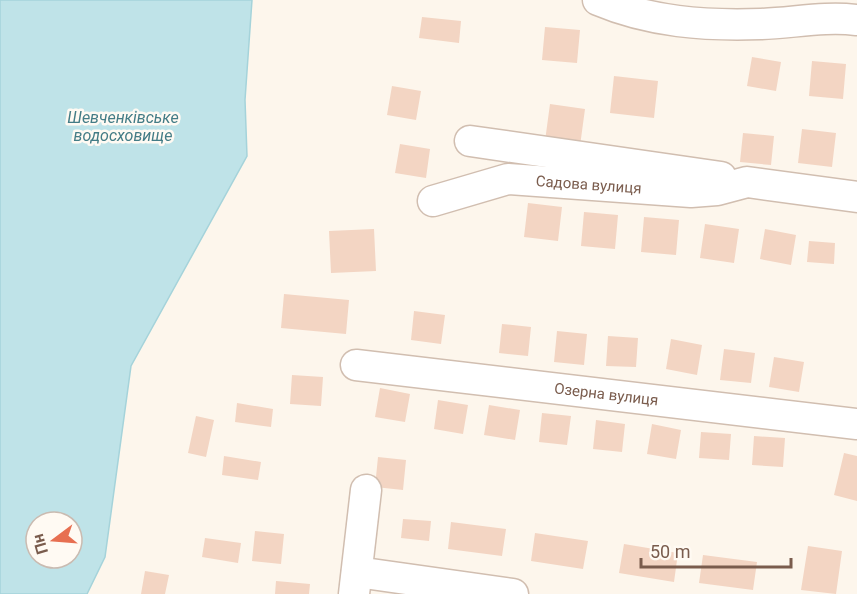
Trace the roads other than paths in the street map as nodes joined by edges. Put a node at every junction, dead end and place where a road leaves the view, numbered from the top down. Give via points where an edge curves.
1 (598, 0) edge
2 (857, 20) edge
3 (470, 141) dead end
4 (747, 182) junction
5 (857, 197) edge
6 (434, 201) dead end
7 (356, 365) dead end
8 (857, 424) edge
9 (366, 490) dead end
10 (356, 583) edge
11 (513, 594) edge

1 - 2 street via 646,16 694,24
3 - 4 street, Садова вулиця
4 - 5 street, Садова вулиця
4 - 6 street, Садова вулиця via 691,192 508,180
7 - 8 street, Озерна вулиця
9 - 10 street
10 - 11 street

